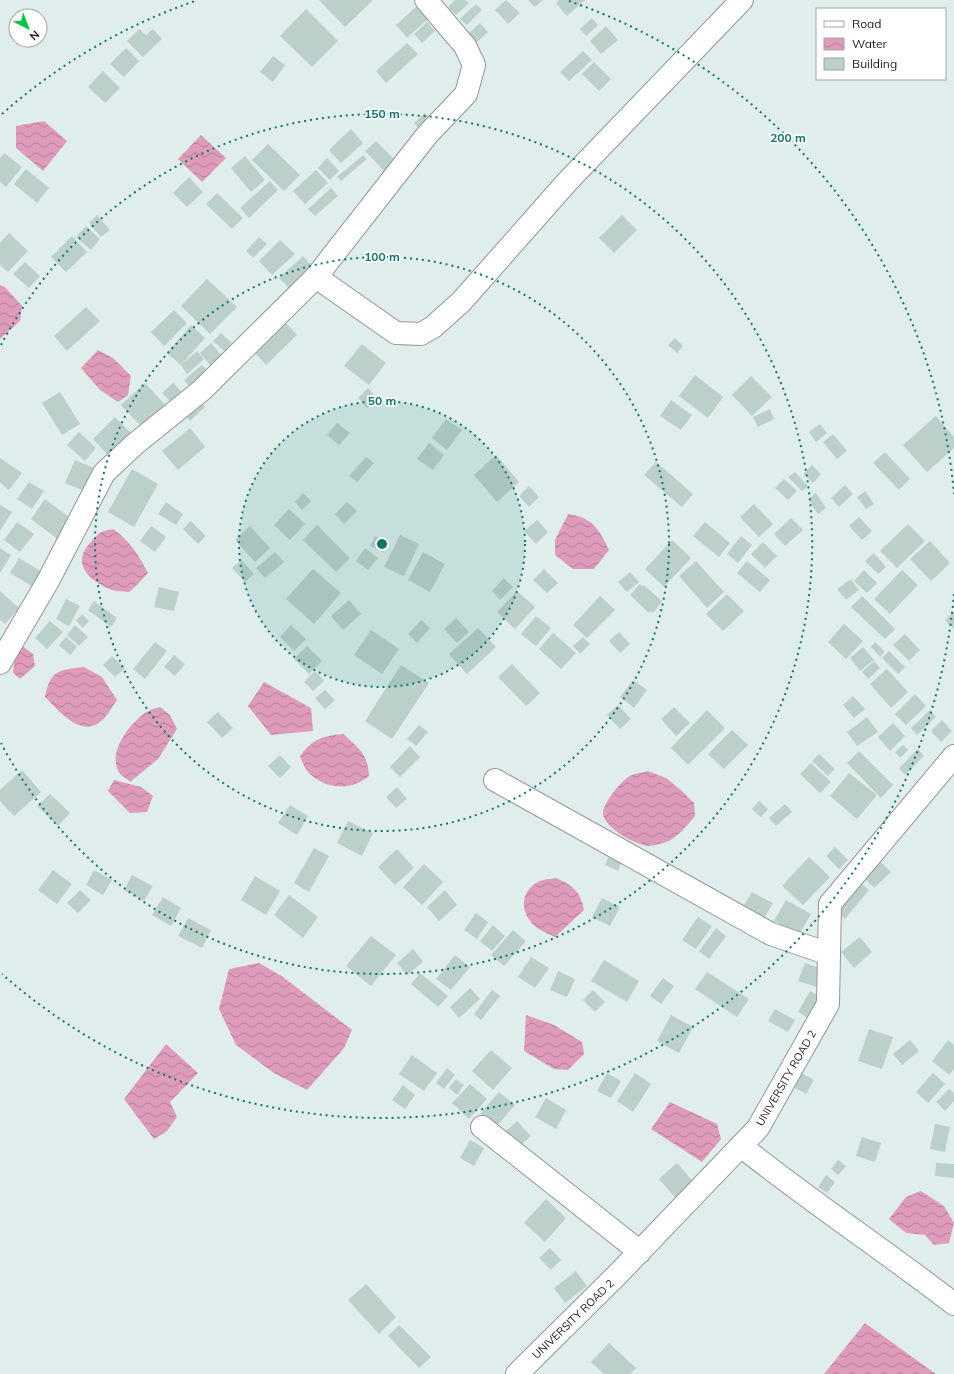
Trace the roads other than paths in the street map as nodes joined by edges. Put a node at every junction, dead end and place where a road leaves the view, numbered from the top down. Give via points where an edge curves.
1 (426, 0) edge
2 (742, 0) edge
3 (316, 277) junction
4 (0, 663) edge
5 (954, 756) edge
6 (495, 780) dead end
7 (829, 954) junction
8 (482, 1127) dead end
9 (741, 1146) junction
10 (640, 1252) junction
11 (954, 1304) edge
12 (516, 1374) edge

1 - 3 street via 465,46 474,65 466,94 427,135
2 - 3 street via 567,182 461,302 433,327 421,334 396,333
3 - 4 street via 202,390 135,444 104,473 48,581
5 - 7 street, UNIVERSITY ROAD 2 via 830,904
6 - 7 street via 771,934
7 - 9 street, UNIVERSITY ROAD 2 via 828,1004 758,1128
8 - 10 street
9 - 10 street, UNIVERSITY ROAD 2
9 - 11 street
10 - 12 street, UNIVERSITY ROAD 2

